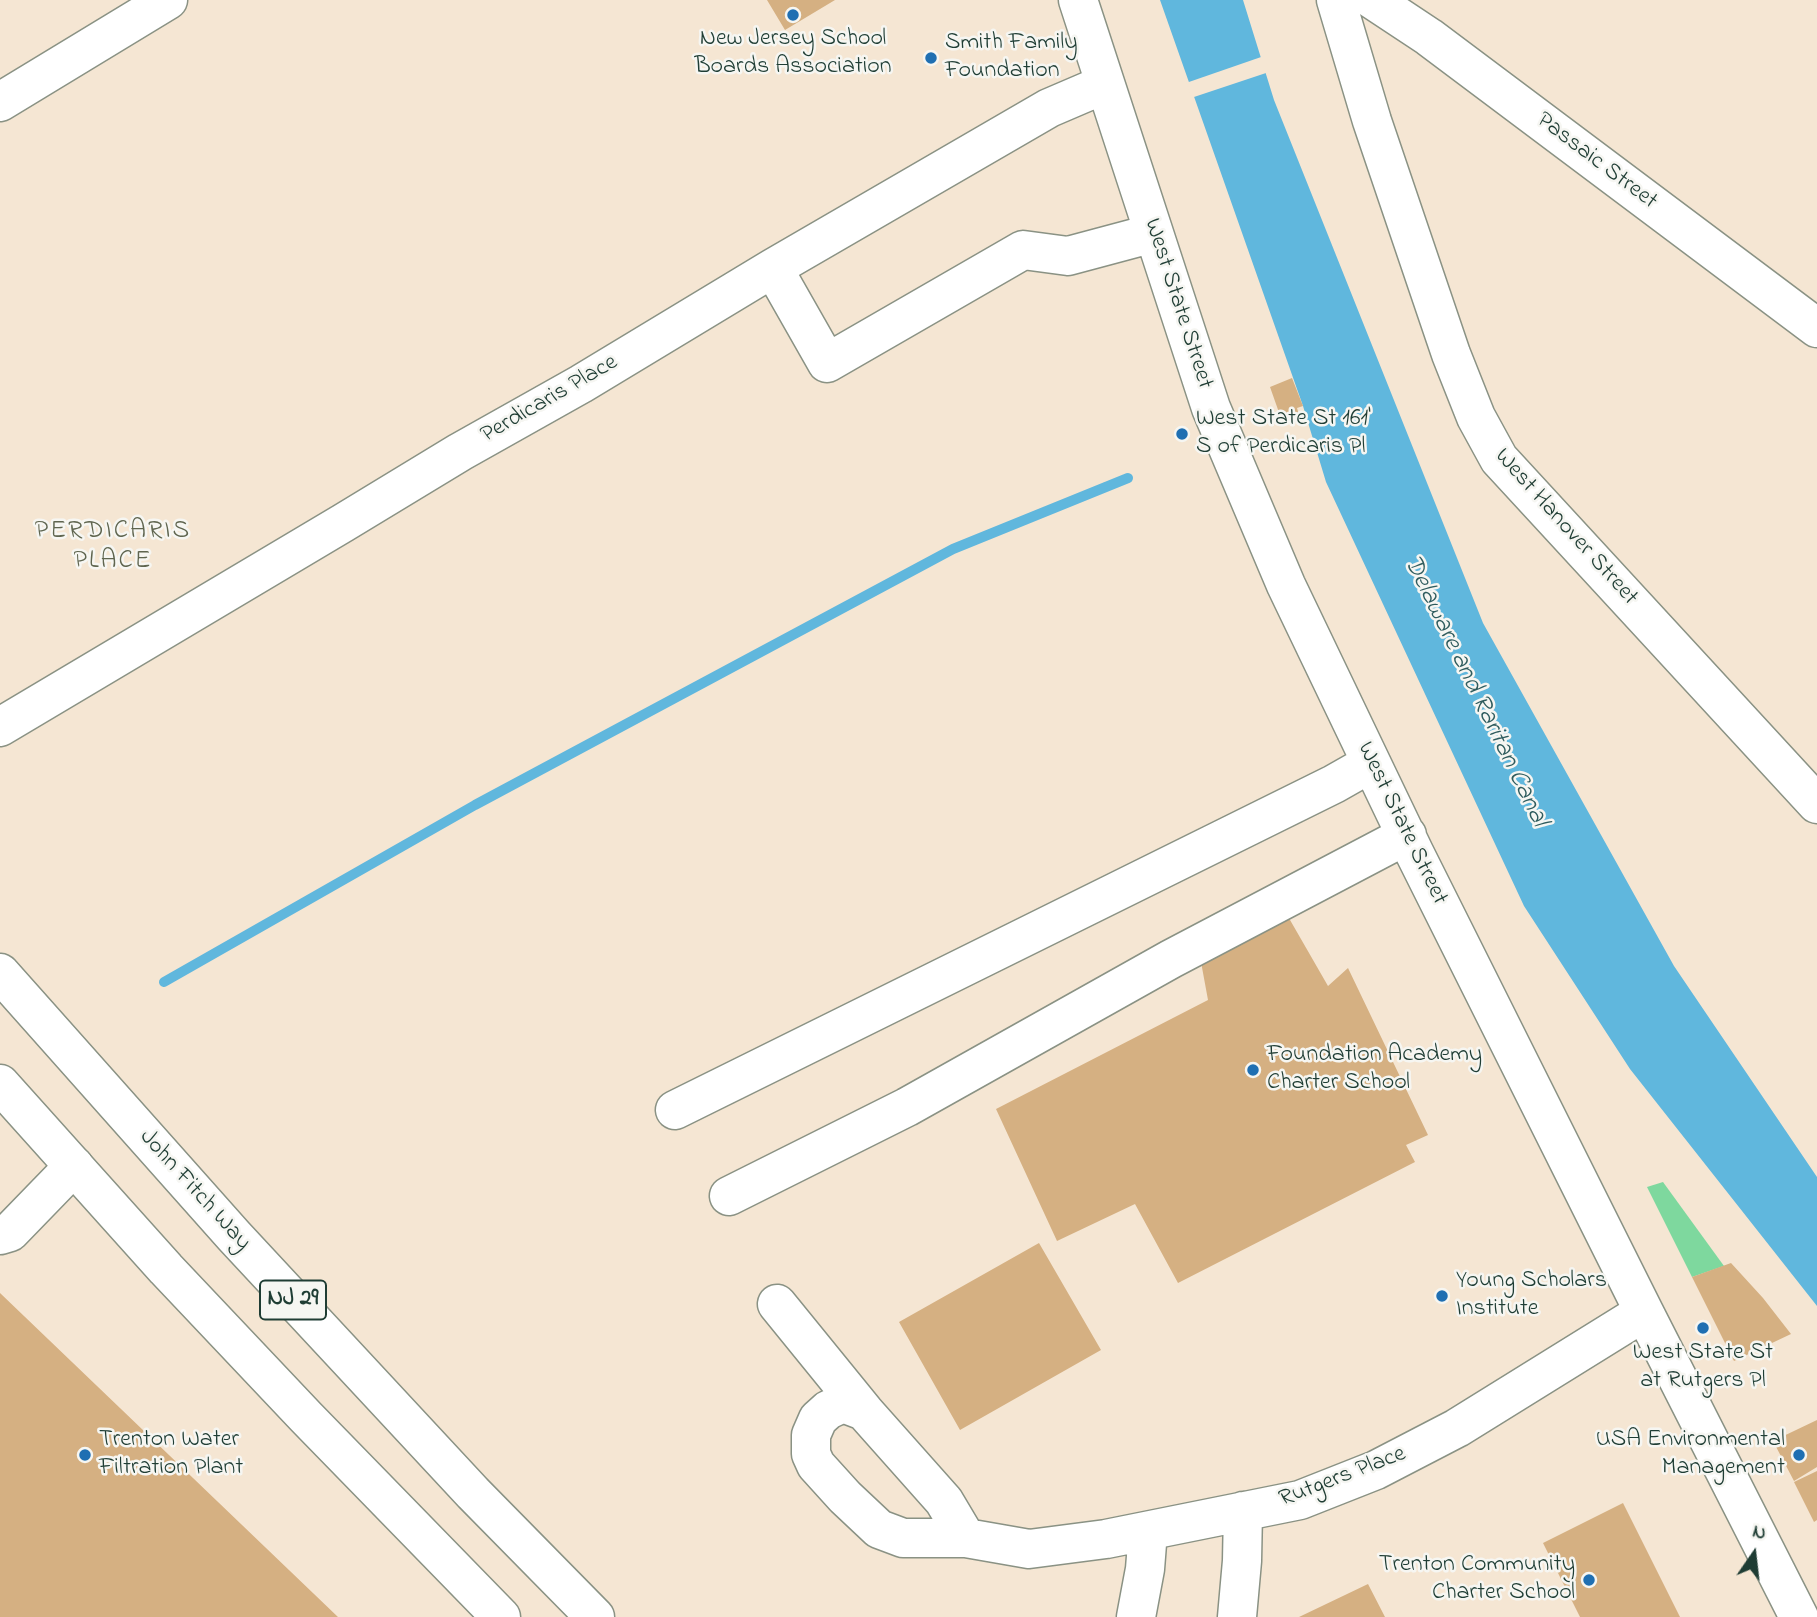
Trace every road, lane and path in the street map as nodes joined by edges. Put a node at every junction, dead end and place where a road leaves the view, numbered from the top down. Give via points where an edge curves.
1 (168, 0) edge
2 (1078, 0) edge
3 (1336, 0) edge
4 (1373, 0) edge
5 (1105, 84) junction
6 (0, 102) edge
7 (1154, 233) junction
8 (773, 268) junction
9 (1817, 328) edge
10 (0, 727) edge
11 (1371, 763) junction
12 (1817, 804) edge
13 (1406, 835) junction
14 (0, 973) edge
15 (0, 1084) edge
16 (675, 1110) dead end
17 (74, 1166) junction
18 (729, 1196) dead end
19 (0, 1235) edge
20 (777, 1304) dead end
21 (1644, 1312) junction
22 (864, 1410) junction
23 (1243, 1511) junction
24 (1148, 1531) junction
25 (966, 1538) junction
26 (501, 1617) edge
27 (595, 1617) edge
28 (1136, 1617) edge
29 (1237, 1617) edge
30 (1799, 1617) edge

1 - 6 main road
2 - 5 main road, West State Street
3 - 12 main road, West Hanover Street via 1451,354 1499,460
4 - 9 main road, Passaic Street
5 - 7 main road, West State Street
5 - 8 main road, Perdicaris Place via 1049,108
7 - 8 main road via 1068,256 1023,250 827,363
7 - 11 main road, West State Street via 1211,408 1286,585
8 - 10 main road, Perdicaris Place
11 - 13 main road, West State Street
11 - 16 main road
13 - 18 main road via 1171,959 907,1107
13 - 21 main road, West State Street
14 - 27 main road, John Fitch Way / NJ 29 via 234,1236 472,1493
15 - 17 main road, NJ 29
17 - 19 main road via 10,1231
17 - 26 main road, NJ 29 via 306,1417
20 - 22 main road
21 - 23 main road, Rutgers Place via 1457,1428 1376,1470 1300,1500
21 - 30 main road, West State Street
22 - 25 main road via 944,1501
22 - 25 main road, Rutgers Place via 843,1403 818,1419 811,1435 816,1465 878,1529 903,1538
23 - 24 main road, Rutgers Place
23 - 29 main road
24 - 25 main road, Rutgers Place via 1029,1549
24 - 28 main road

